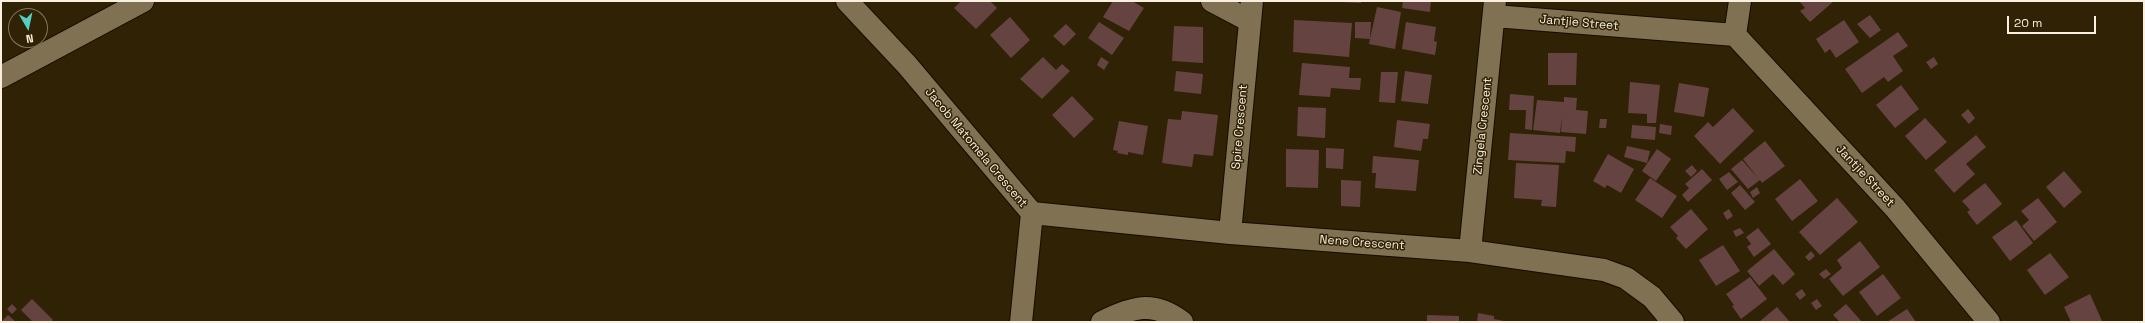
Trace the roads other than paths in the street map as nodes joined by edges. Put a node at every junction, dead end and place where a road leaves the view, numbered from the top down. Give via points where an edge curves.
1 (143, 1) edge
2 (847, 1) edge
3 (1212, 1) edge
4 (1740, 1) edge
5 (1495, 8) edge
6 (1251, 11) edge
7 (1735, 35) junction
8 (1, 77) edge
9 (1032, 214) junction
10 (1230, 233) junction
11 (1470, 251) junction
12 (1021, 322) edge
13 (1102, 322) edge
14 (1182, 322) edge
15 (1673, 322) edge
16 (1989, 322) edge

1 - 8 street
2 - 9 street, Jacob Matomela Crescent via 906,65
3 - 6 street, Spire Crescent
4 - 7 street
5 - 7 street, Jantjie Street
5 - 11 street, Zingela Crescent
6 - 10 street, Spire Crescent
7 - 16 street, Jantjie Street via 1895,208
9 - 10 street, Nene Crescent
9 - 12 street, Jacob Matomela Crescent
10 - 11 street, Nene Crescent
11 - 15 street, Nene Crescent via 1604,270 1626,278 1652,297
13 - 14 street via 1124,311 1151,307 1170,313

